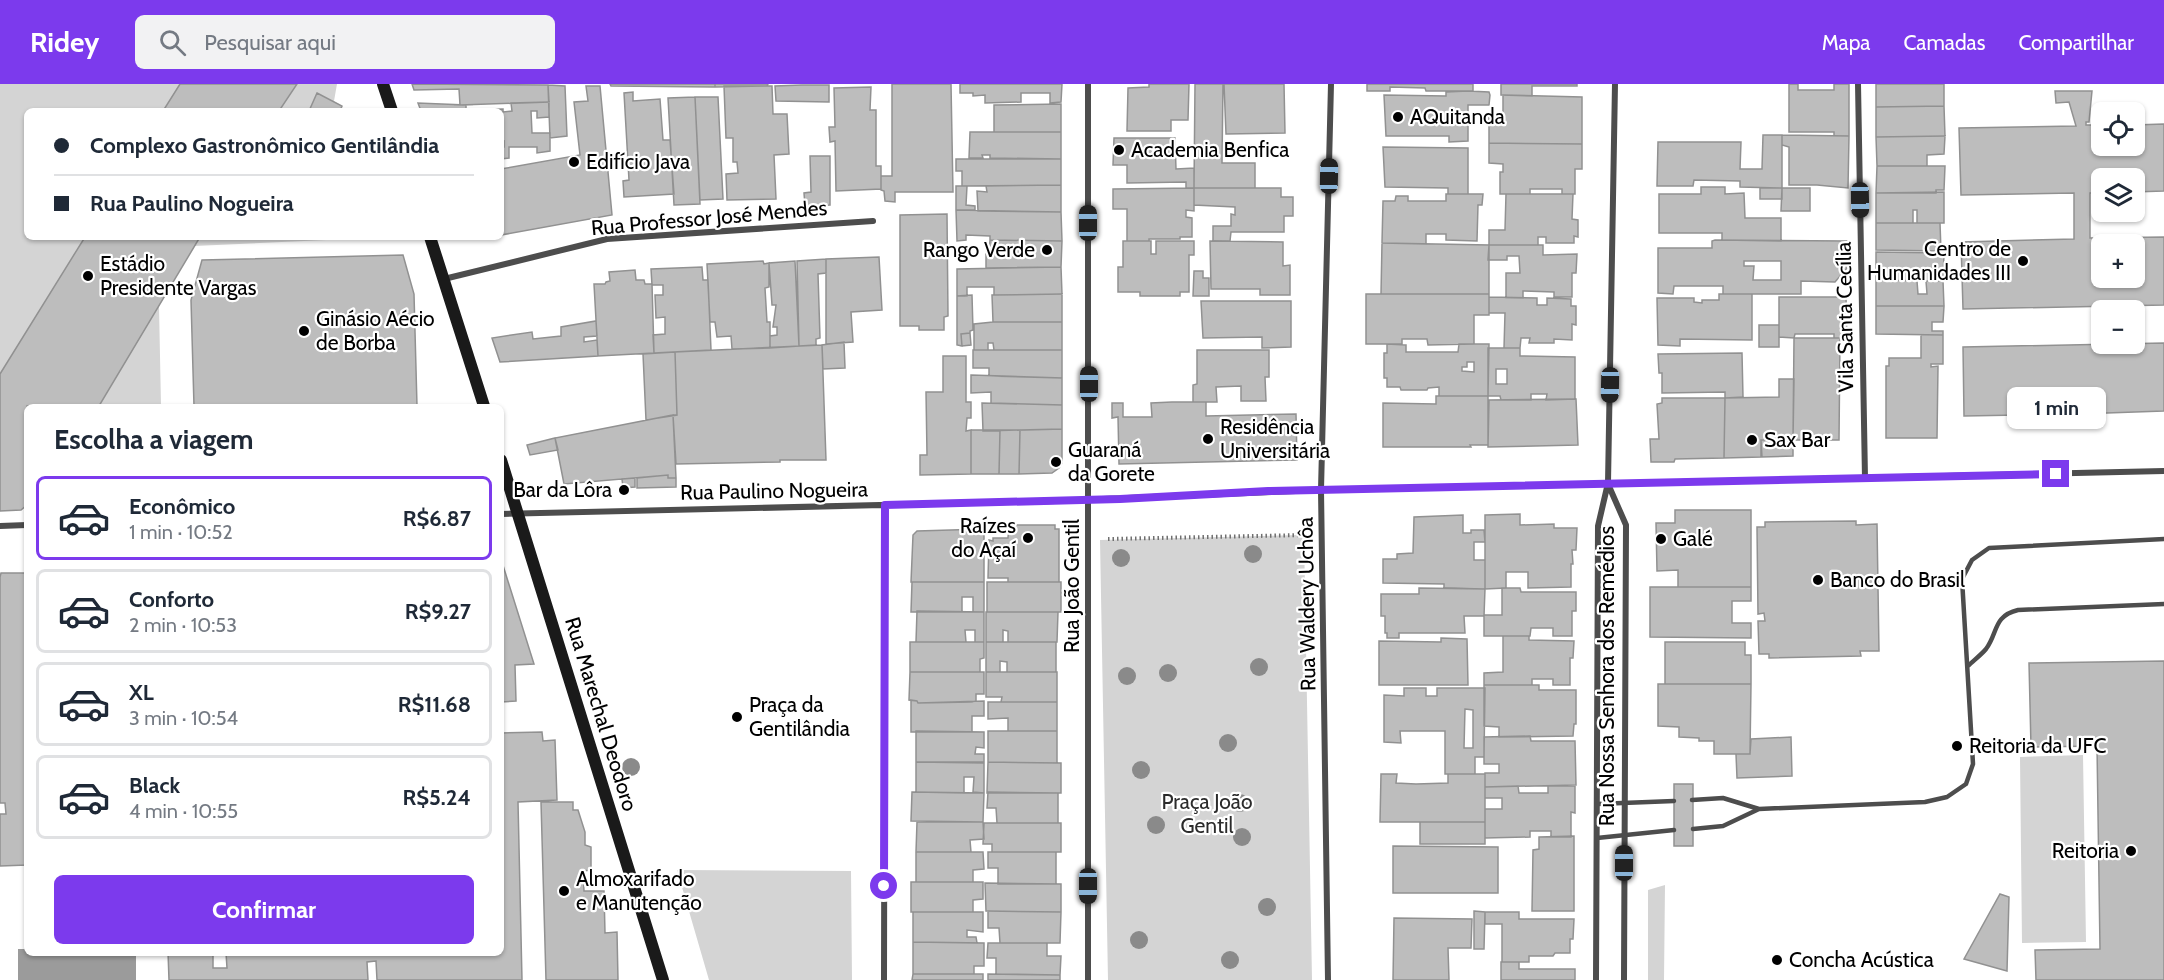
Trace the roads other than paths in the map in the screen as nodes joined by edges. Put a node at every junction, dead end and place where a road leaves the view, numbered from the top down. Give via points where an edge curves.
1 (383, 84) edge
2 (1088, 84) edge
3 (1331, 84) edge
4 (1615, 84) edge
5 (1858, 84) edge
6 (391, 108) edge
7 (873, 221) dead end
8 (431, 240) edge
9 (443, 279) junction
10 (483, 404) edge
11 (504, 469) edge
12 (2164, 471) edge
13 (1865, 478) junction
14 (1608, 483) junction
15 (1321, 490) junction
16 (1089, 499) junction
17 (885, 505) junction
18 (519, 513) junction
19 (504, 514) edge
20 (24, 525) edge
21 (0, 526) edge
22 (2164, 539) edge
23 (2164, 604) edge
24 (1968, 666) junction
25 (1692, 800) dead end
26 (1674, 801) dead end
27 (1624, 803) junction
28 (1597, 804) junction
29 (1759, 809) junction
30 (1693, 828) dead end
31 (1674, 830) dead end
32 (1624, 835) junction
33 (1597, 838) junction
34 (663, 980) edge
35 (884, 980) edge
36 (1088, 980) edge
37 (1328, 980) edge
38 (1596, 980) edge
39 (1624, 980) edge

1 - 6 street
2 - 16 street, Rua João Gentil
3 - 15 street, Rua Waldery Uchôa
4 - 14 street, Rua Nossa Senhora dos Remédios
5 - 13 street, Vila Santa Cecília
7 - 9 street, Rua Professor José Mendes via 607,239
8 - 9 street
9 - 10 street
11 - 18 street, Rua Marechal Deodoro
12 - 13 street, Rua Paulino Nogueira
13 - 14 street, Rua Paulino Nogueira
14 - 15 street, Rua Paulino Nogueira
14 - 27 street, Rua Nossa Senhora dos Remédios via 1626,525
14 - 28 street, Rua Nossa Senhora dos Remédios via 1598,526
15 - 16 street, Rua Paulino Nogueira
15 - 37 street, Rua Waldery Uchôa
16 - 17 street, Rua Paulino Nogueira
16 - 36 street, Rua João Gentil
17 - 18 street, Rua Paulino Nogueira
17 - 35 street
18 - 19 street, Rua Paulino Nogueira
18 - 34 street, Rua Marechal Deodoro
20 - 21 street
22 - 24 lane via 1989,548 1972,561 1962,579
23 - 24 lane via 2008,613 2000,620 1986,649
24 - 29 lane via 1973,764 1966,784 1947,797 1925,802
25 - 29 lane via 1723,798
26 - 27 lane
27 - 28 lane
27 - 32 street, Rua Nossa Senhora dos Remédios
28 - 33 street, Rua Nossa Senhora dos Remédios
29 - 30 lane via 1724,826
31 - 32 lane
32 - 33 lane
32 - 39 street, Rua Nossa Senhora dos Remédios
33 - 38 street, Rua Nossa Senhora dos Remédios

